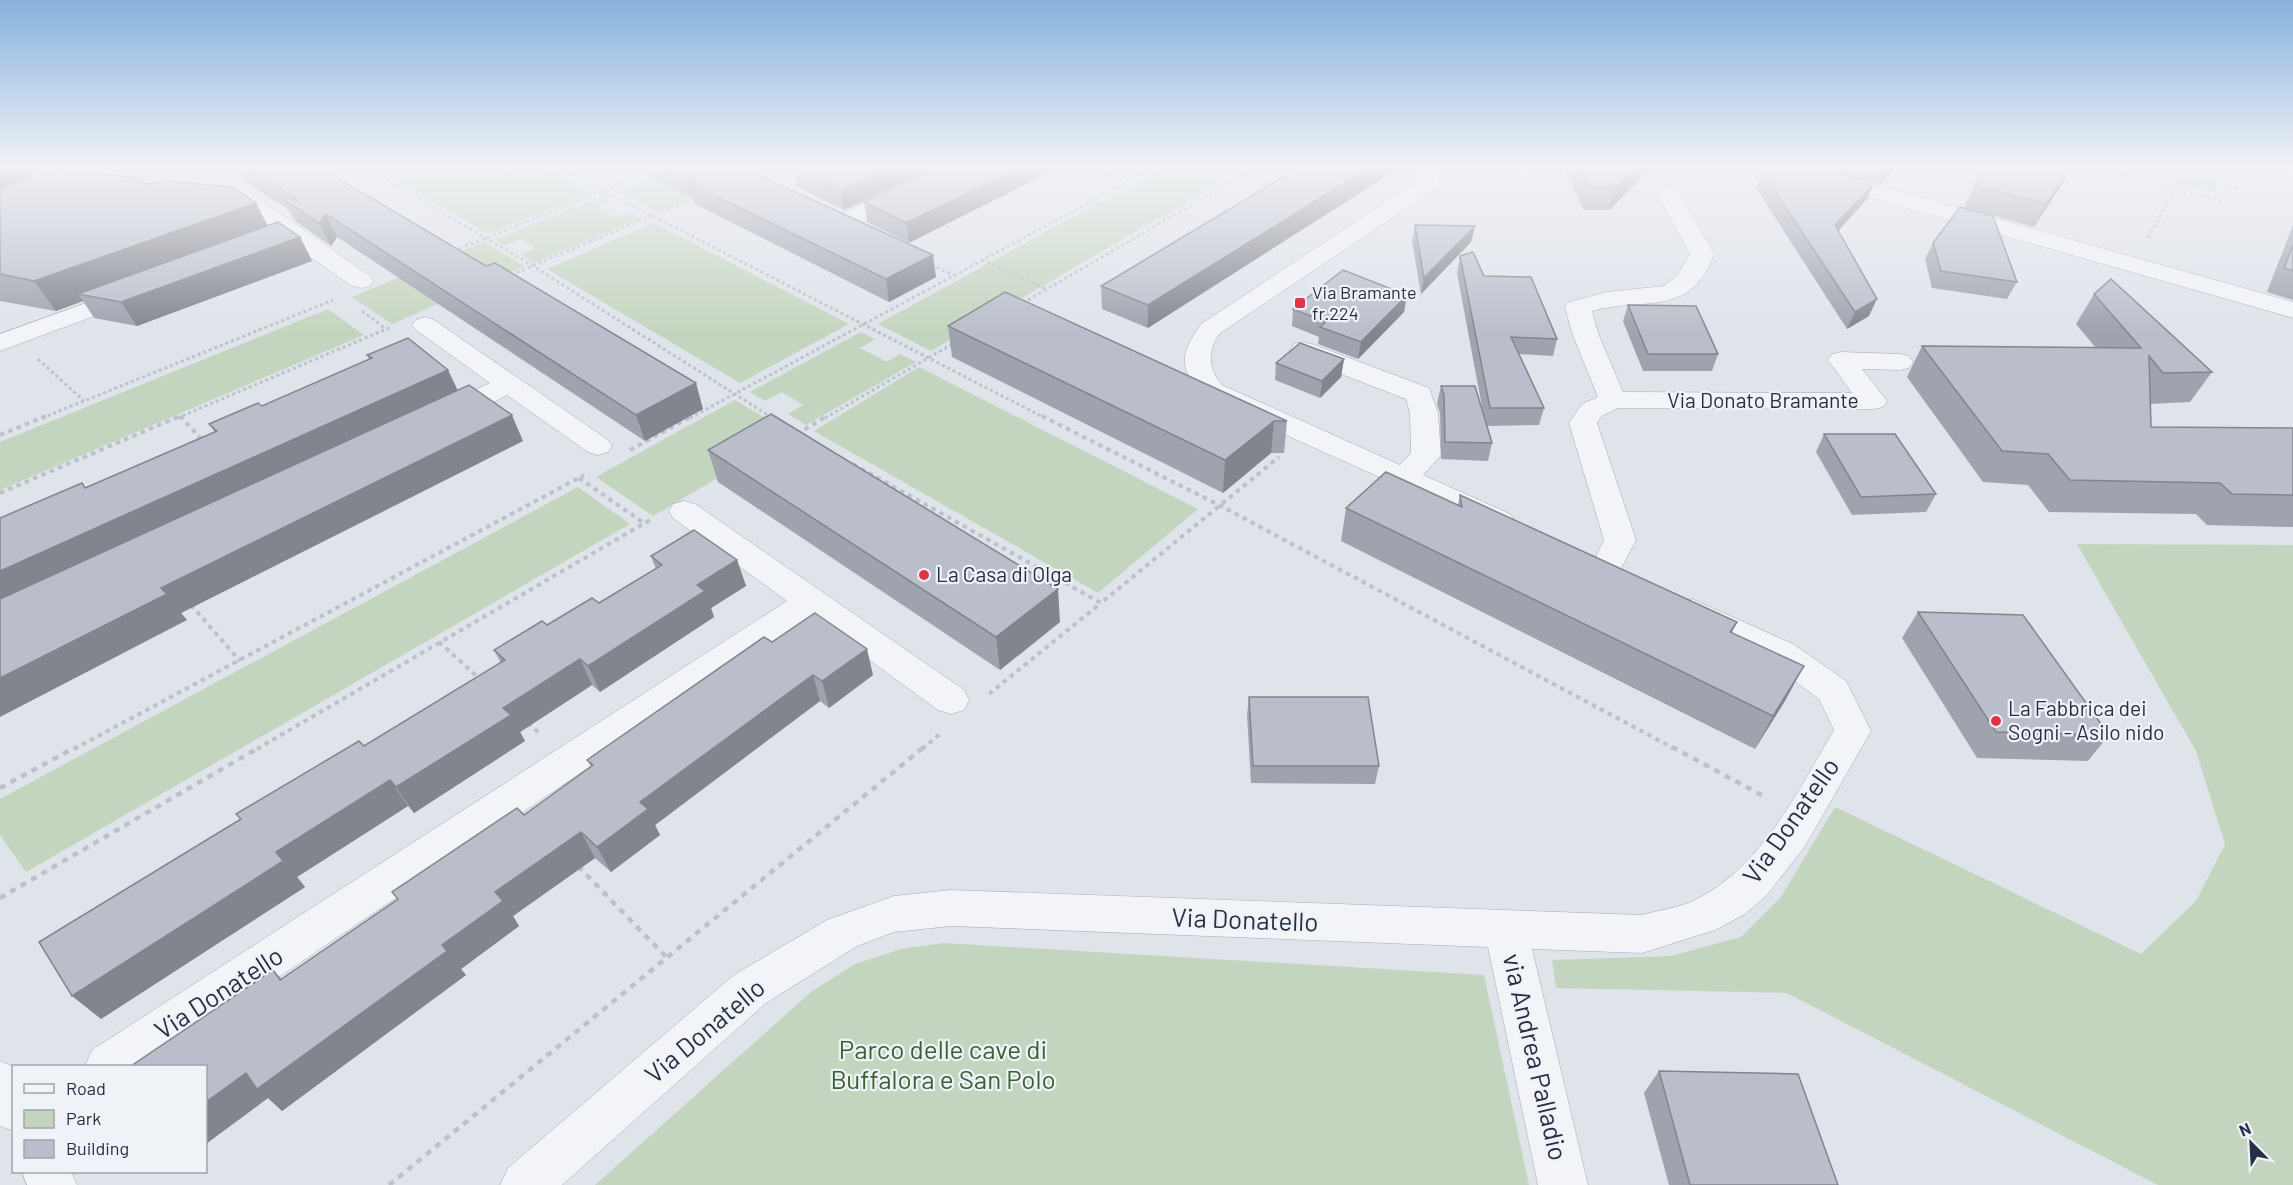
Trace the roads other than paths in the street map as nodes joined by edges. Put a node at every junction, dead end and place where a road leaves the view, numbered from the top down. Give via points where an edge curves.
1 (265, 222) edge
2 (844, 222) edge
3 (1370, 222) edge
4 (1684, 222) edge
5 (1983, 222) edge
6 (931, 265) edge
7 (361, 281) dead end
8 (148, 288) edge
9 (2293, 310) edge
10 (425, 325) dead end
11 (7, 340) edge
12 (1303, 350) edge
13 (1900, 362) dead end
14 (1170, 371) edge
15 (509, 384) junction
16 (1212, 391) junction
17 (1613, 400) junction
18 (423, 425) edge
19 (598, 446) dead end
20 (1404, 478) junction
21 (669, 514) road end
22 (1521, 531) edge
23 (1605, 570) edge
24 (1667, 600) edge
25 (811, 601) junction
26 (950, 713) road end
27 (1506, 930) junction
28 (110, 1065) edge
29 (0, 1084) edge
30 (12, 1105) edge
31 (525, 1185) edge
32 (1563, 1185) edge

1 - 7 street via 283,238
2 - 6 street
3 - 16 street via 1210,329 1198,345 1195,359 1199,375
4 - 17 street via 1702,254 1686,281 1671,293 1607,299 1578,307
5 - 9 street
8 - 11 street
10 - 15 street
12 - 20 street via 1419,394 1426,455
13 - 17 street, Via Donato Bramante via 1841,360 1873,401
14 - 16 street
15 - 18 street
15 - 19 street
16 - 20 street
17 - 23 street via 1592,410 1583,423 1620,540
20 - 22 street
21 - 25 street
24 - 27 street, Via Donatello via 1781,653 1833,690 1853,730 1755,882 1709,914 1642,934
25 - 26 street
25 - 28 street, Via Donatello
27 - 31 street, Via Donatello via 951,908 894,914 842,933 750,989
27 - 32 street, via Andrea Palladio
29 - 30 street

